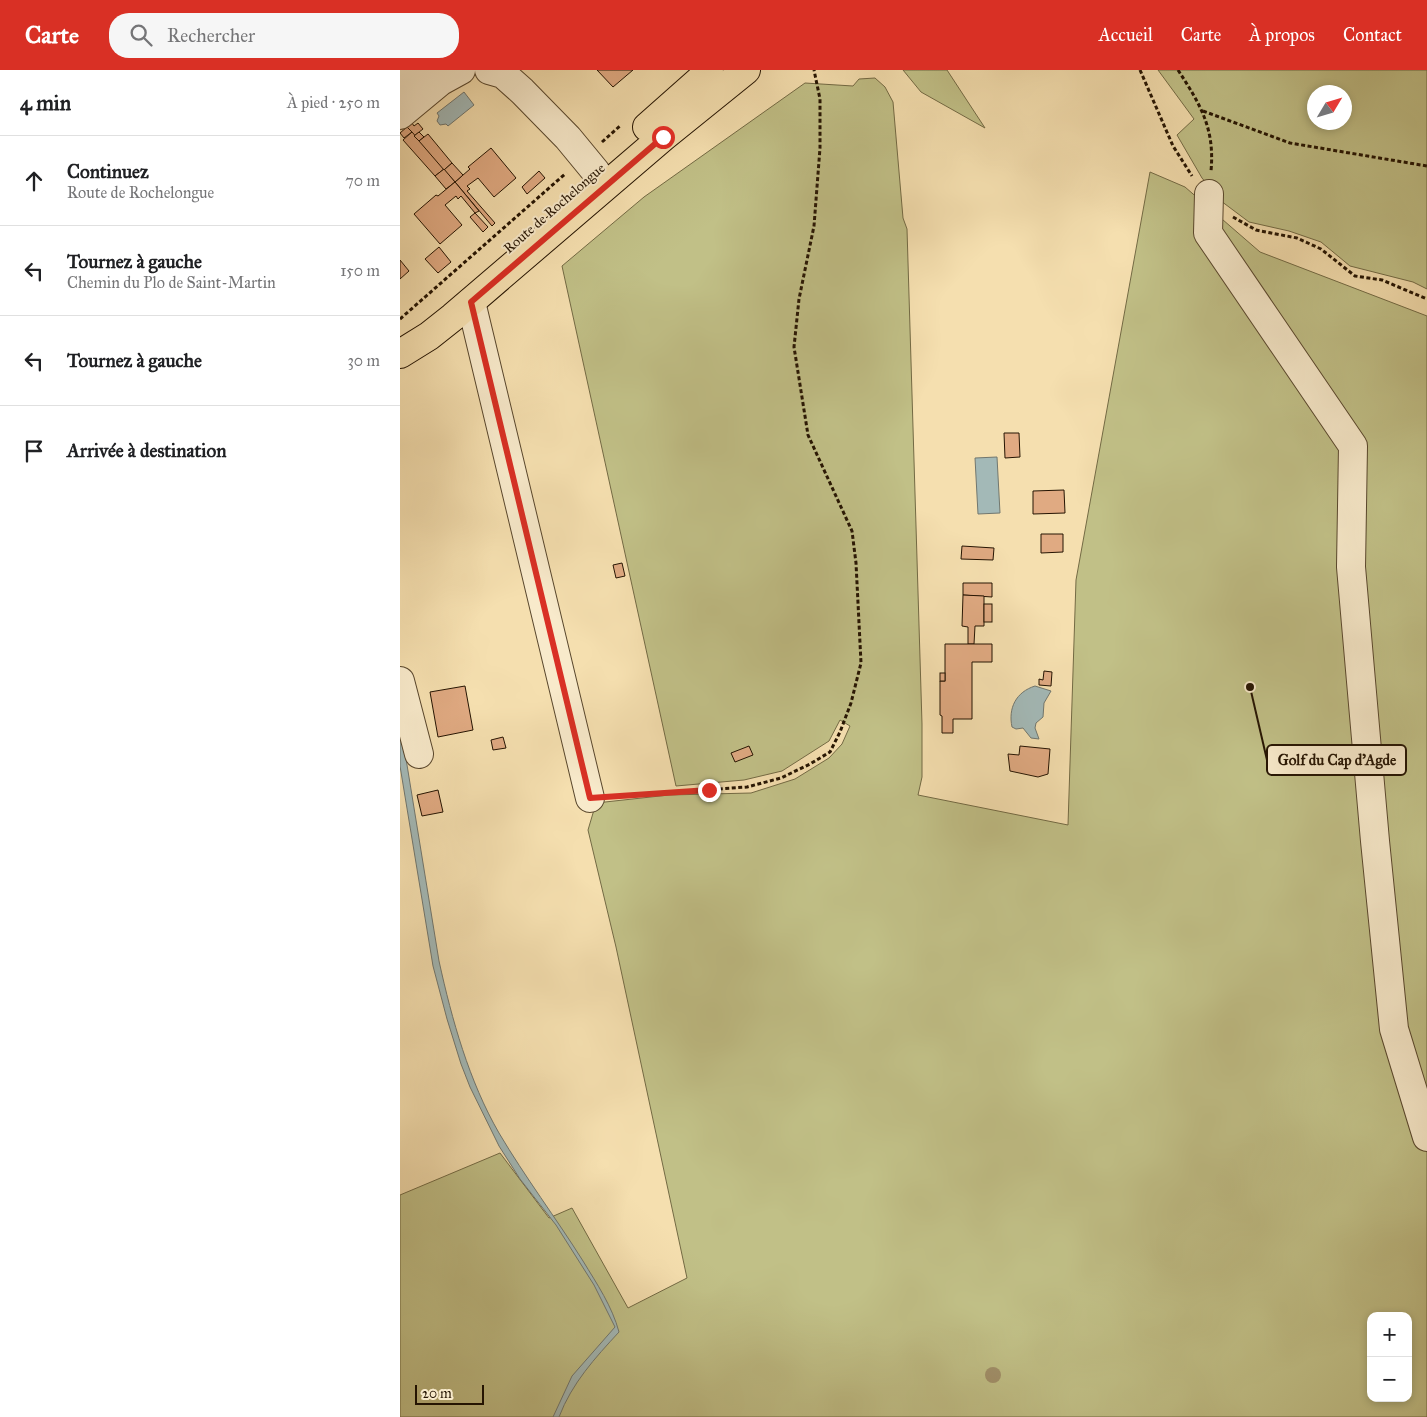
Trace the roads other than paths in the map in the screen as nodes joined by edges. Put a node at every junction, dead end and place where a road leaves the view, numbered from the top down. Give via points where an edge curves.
1 (420, 70) edge
2 (461, 70) edge
3 (488, 70) edge
4 (708, 70) edge
5 (746, 70) edge
6 (400, 87) edge
7 (400, 116) edge
8 (590, 165) junction
9 (1209, 194) road end
10 (471, 302) junction
11 (400, 348) edge
12 (400, 354) edge
13 (400, 681) edge
14 (419, 754) dead end
15 (590, 798) road end
16 (1427, 1137) edge

1 - 6 lane
2 - 7 lane via 442,80
3 - 8 lane via 503,74 522,91
4 - 8 main road, Route de Rochelongue via 700,80
5 - 10 main road, Route de Rochelongue
8 - 11 main road, Route de Rochelongue
9 - 16 lane via 1208,233 1353,446 1350,567 1394,1029
10 - 12 main road, Route de Rochelongue via 429,336
10 - 15 lane
13 - 14 lane

